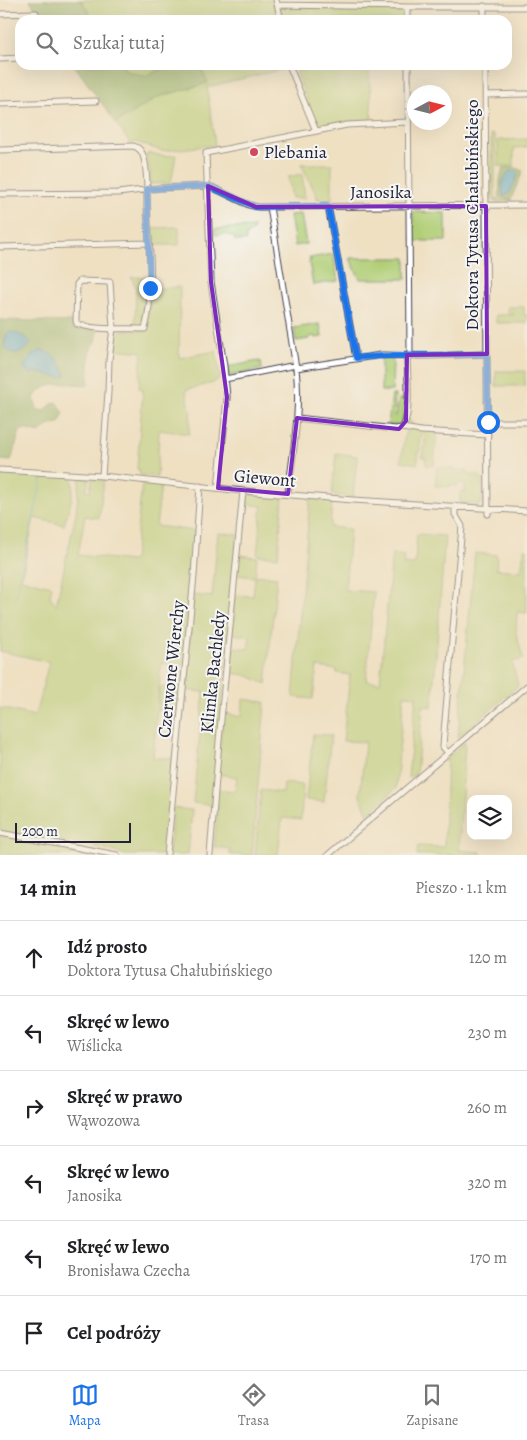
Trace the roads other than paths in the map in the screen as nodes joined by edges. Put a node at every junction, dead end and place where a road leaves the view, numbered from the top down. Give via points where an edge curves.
1 (277, 3) edge
2 (500, 3) edge
3 (484, 6) junction
4 (407, 7) junction
5 (527, 7) edge
6 (36, 13) dead end
7 (0, 14) edge
8 (407, 15) edge
9 (484, 15) edge
10 (15, 58) edge
11 (0, 59) edge
12 (291, 70) edge
13 (408, 70) edge
14 (485, 70) edge
15 (408, 85) edge
16 (527, 94) edge
17 (485, 95) junction
18 (96, 101) dead end
19 (0, 104) edge
20 (407, 122) edge
21 (408, 130) edge
22 (316, 131) junction
23 (0, 150) edge
24 (208, 186) junction
25 (147, 189) junction
26 (0, 194) edge
27 (527, 205) edge
28 (328, 206) junction
29 (408, 206) junction
30 (486, 206) junction
31 (270, 207) junction
32 (149, 243) junction
33 (0, 247) edge
34 (113, 328) junction
35 (487, 354) junction
36 (408, 356) junction
37 (356, 358) junction
38 (296, 366) junction
39 (225, 379) junction
40 (297, 418) junction
41 (488, 422) junction
42 (527, 422) edge
43 (402, 428) junction
44 (488, 435) junction
45 (0, 470) edge
46 (102, 476) junction
47 (200, 486) junction
48 (218, 488) junction
49 (243, 491) junction
50 (288, 494) junction
51 (455, 506) junction
52 (488, 511) junction
53 (527, 511) edge
54 (527, 686) edge
55 (448, 753) junction
56 (0, 834) edge
57 (117, 855) edge
58 (167, 855) edge
59 (210, 855) edge
60 (328, 855) edge

1 - 4 street
2 - 3 street
2 - 5 street
3 - 4 street
3 - 9 street
4 - 8 street
6 - 7 street
10 - 11 street
12 - 22 street
13 - 15 street
14 - 17 street, Doktora Tytusa Chałubińskiego
16 - 17 street
17 - 30 street, Doktora Tytusa Chałubińskiego
18 - 19 street
20 - 22 street via 359,123
21 - 29 street
22 - 24 street via 208,152
23 - 25 street via 136,147 144,156
24 - 25 street, Janosika
24 - 31 street, Janosika via 249,206
24 - 39 street via 211,282
25 - 26 street, Janosika via 118,193
25 - 32 street
27 - 30 street, Janosika
28 - 29 street, Janosika
28 - 31 street, Janosika
28 - 37 street
29 - 30 street, Janosika
29 - 36 street
30 - 35 street, Doktora Tytusa Chałubińskiego
31 - 38 street
32 - 33 street
32 - 34 street via 150,297 146,329
34 - 34 street via 79,325 76,321 78,282 109,282
34 - 46 street
35 - 36 street
35 - 41 street, Doktora Tytusa Chałubińskiego
36 - 37 street
36 - 43 street via 406,421
37 - 38 street
38 - 39 street
38 - 40 street
39 - 48 street via 227,397
40 - 43 street
40 - 50 street
41 - 42 street
41 - 44 street, Doktora Tytusa Chałubińskiego
43 - 44 street
44 - 52 street, Doktora Tytusa Chałubińskiego
45 - 46 street, Giewont
46 - 47 street, Giewont
47 - 48 street, Giewont
47 - 58 street, Czerwone Wierchy
48 - 49 street, Giewont
49 - 50 street, Giewont
49 - 59 street, Klimka Bachledy
50 - 51 street, Giewont
51 - 52 street, Giewont
51 - 55 street via 455,514 462,526 443,747
52 - 53 street, Giewont
54 - 55 street
55 - 60 street
56 - 57 street

